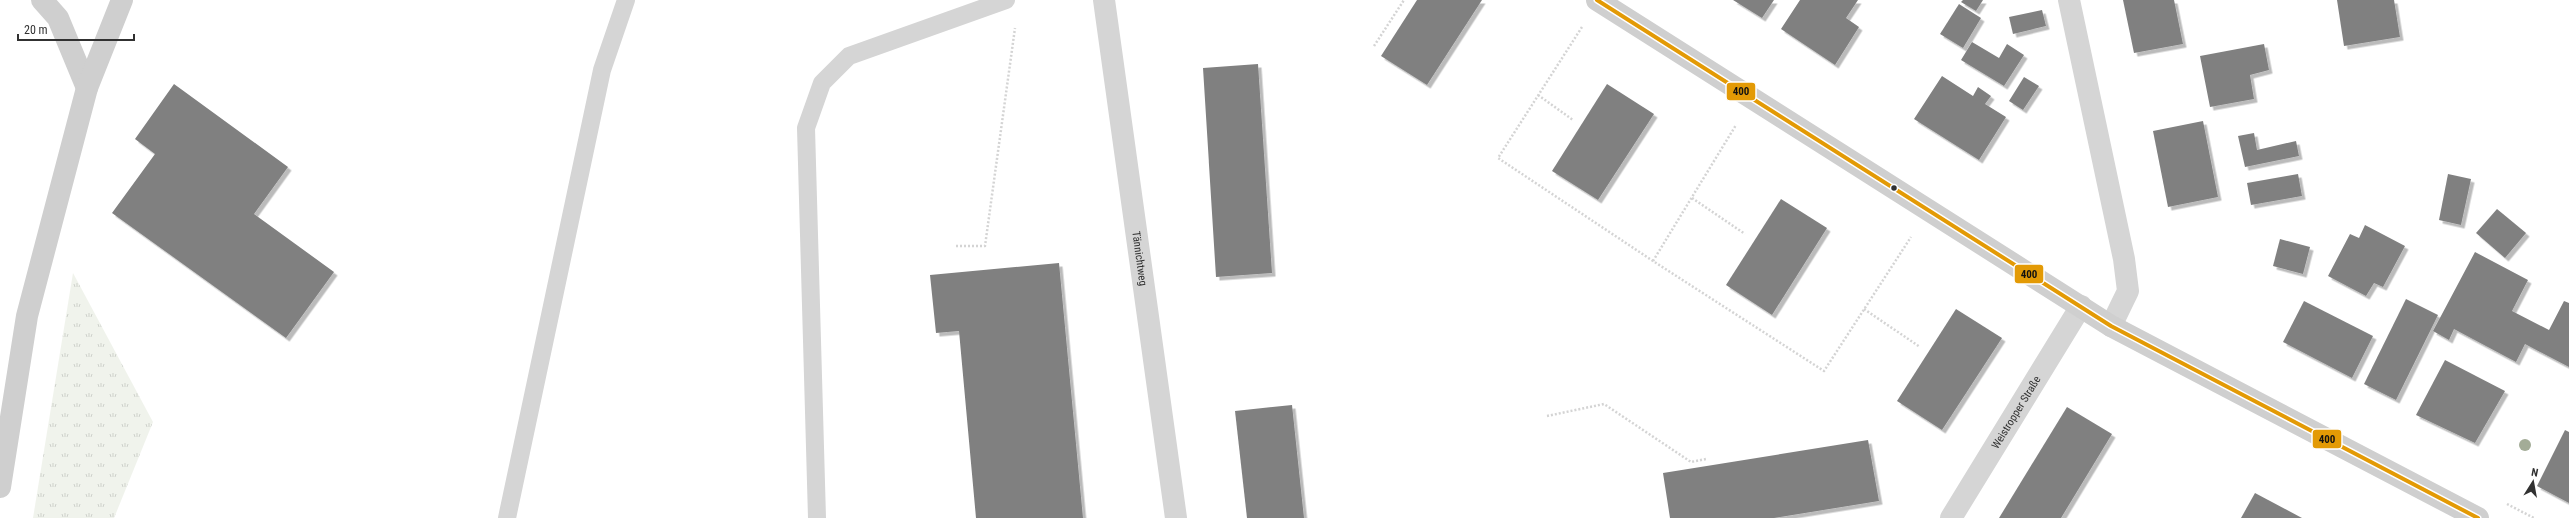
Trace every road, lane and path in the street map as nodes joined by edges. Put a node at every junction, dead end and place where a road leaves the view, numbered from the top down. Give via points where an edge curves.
1 (42, 0) edge
2 (122, 0) edge
3 (626, 0) edge
4 (1006, 0) edge
5 (1104, 0) edge
6 (1404, 0) edge
7 (2069, 0) edge
8 (1597, 1) edge
9 (1016, 23) dead end
10 (1374, 46) dead end
11 (87, 88) junction
12 (1538, 95) junction
13 (1752, 99) junction
14 (1573, 120) dead end
15 (1692, 198) junction
16 (1928, 209) junction
17 (1745, 234) dead end
18 (956, 246) dead end
19 (1653, 261) junction
20 (2081, 306) junction
21 (1864, 309) junction
22 (2111, 326) junction
23 (1920, 347) dead end
24 (1547, 416) dead end
25 (1706, 459) dead end
26 (0, 487) edge
27 (2505, 503) dead end
28 (507, 518) edge
29 (817, 518) edge
30 (1176, 518) edge
31 (1951, 518) edge
32 (2478, 518) edge
33 (2534, 518) edge

1 - 11 street via 58,18
2 - 11 street
3 - 28 lane via 602,70
4 - 29 lane via 849,56 822,83 806,128
5 - 30 street, Tännichtweg
6 - 10 path
7 - 22 street via 2124,259 2128,290
8 - 12 path
8 - 13 street
9 - 18 path via 985,246
11 - 26 street via 27,316
12 - 14 path
12 - 19 path via 1498,158
13 - 15 path
13 - 16 street
15 - 17 path
15 - 19 path
16 - 20 street
16 - 21 path
19 - 21 path via 1824,371
20 - 22 street
20 - 31 street, Weistropper Straße
21 - 23 path
22 - 32 street
24 - 25 path via 1604,404 1691,462
27 - 33 path

